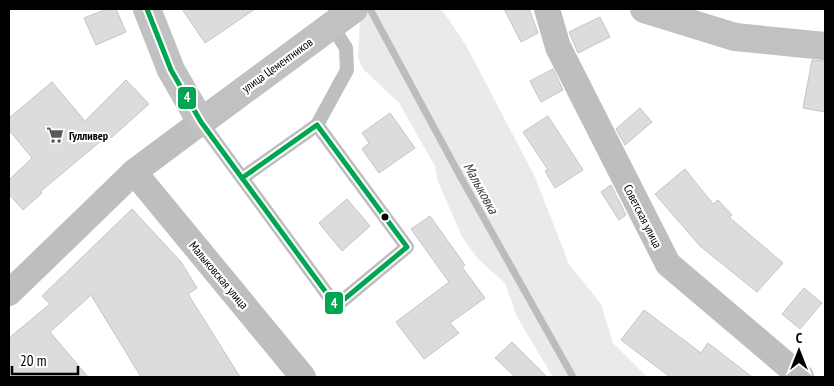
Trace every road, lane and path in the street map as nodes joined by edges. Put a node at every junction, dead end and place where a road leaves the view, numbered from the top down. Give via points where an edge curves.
1 (147, 9) edge
2 (548, 9) edge
3 (644, 9) edge
4 (345, 15) edge
5 (825, 46) edge
6 (200, 122) junction
7 (317, 125) junction
8 (134, 172) junction
9 (242, 178) junction
10 (9, 293) edge
11 (304, 377) edge
12 (801, 377) edge

1 - 6 street via 171,70
2 - 12 street, Советская улица via 558,48 668,264
3 - 5 street via 735,37
4 - 6 street, улица Цементников
4 - 7 lane via 347,70
6 - 8 street
6 - 9 lane
7 - 9 lane
7 - 9 lane via 407,247 336,306
8 - 10 street
8 - 11 street, Малыковская улица

